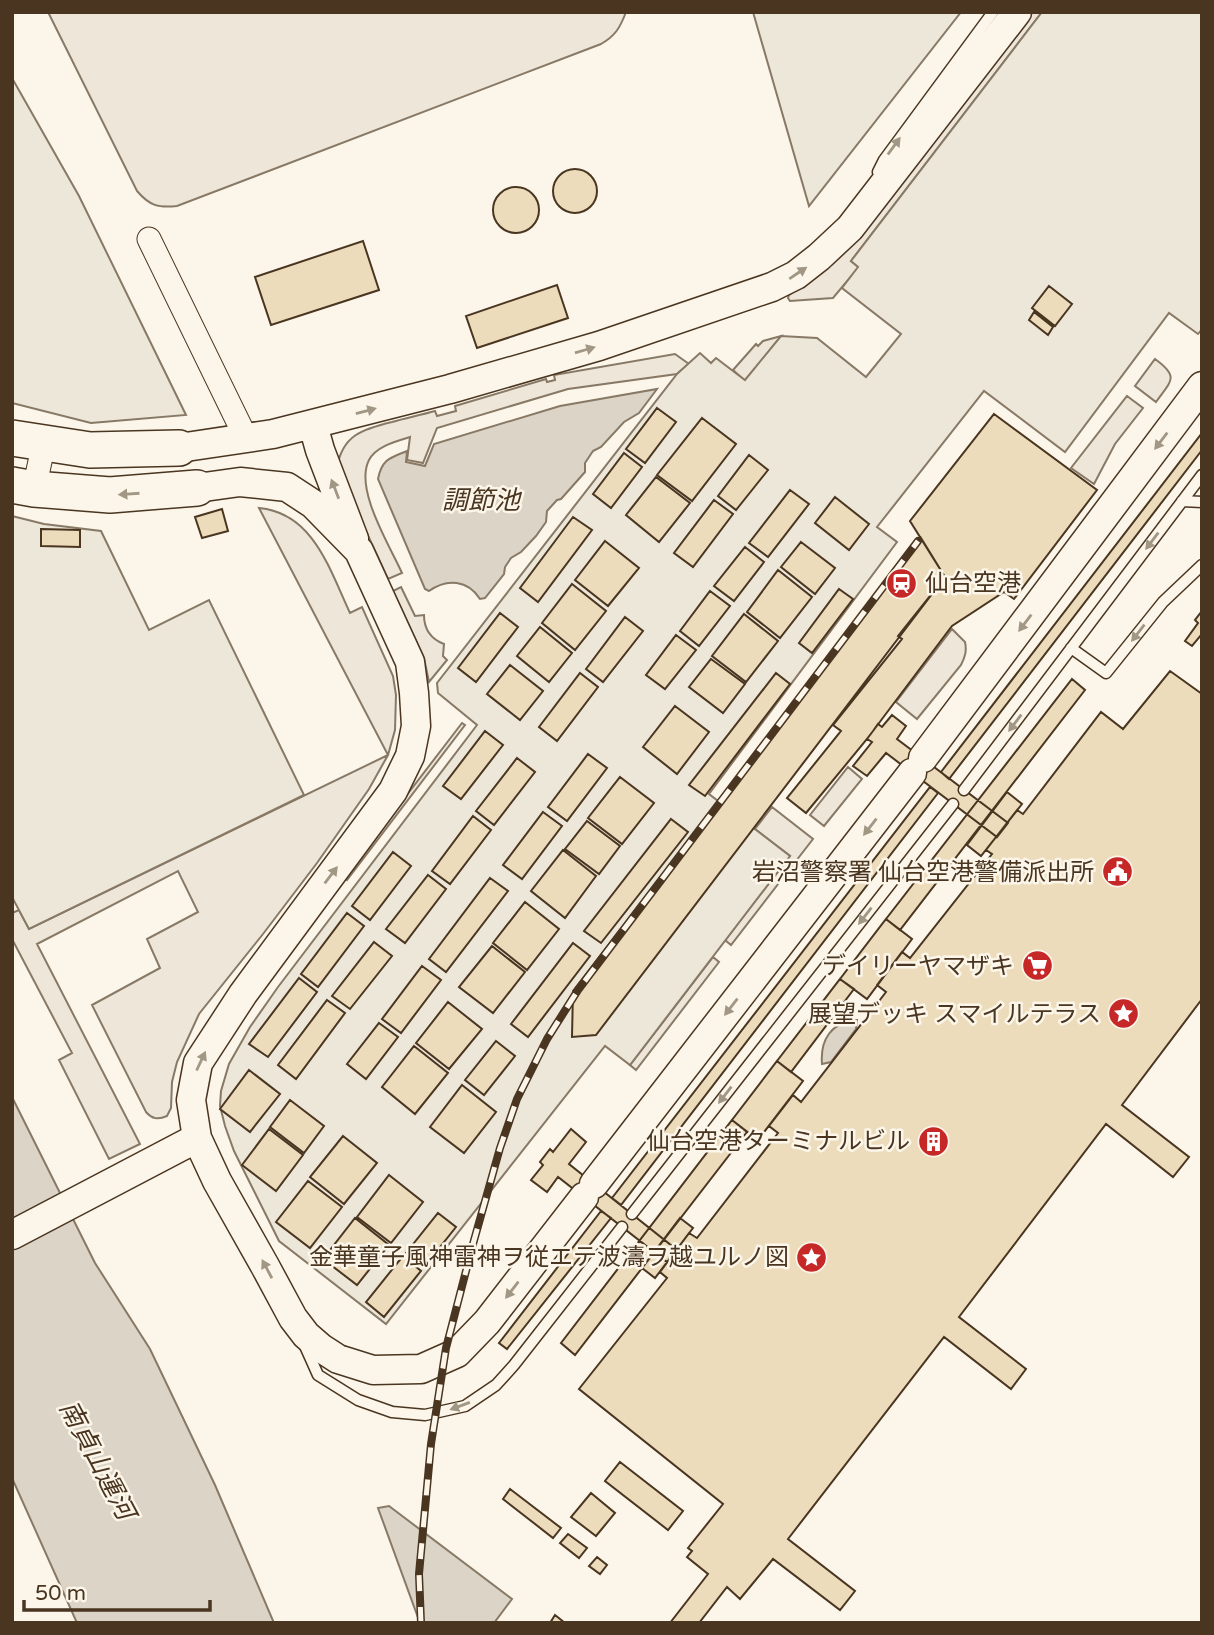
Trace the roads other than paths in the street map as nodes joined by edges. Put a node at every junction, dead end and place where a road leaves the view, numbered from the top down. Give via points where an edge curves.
1 (993, 12) edge
2 (1017, 12) edge
3 (850, 228) junction
4 (149, 239) dead end
5 (1202, 386) edge
6 (313, 425) junction
7 (246, 438) junction
8 (28, 441) edge
9 (178, 447) joint
10 (1202, 475) edge
11 (23, 487) edge
12 (197, 488) joint
13 (1182, 501) junction
14 (1202, 502) edge
15 (359, 551) junction
16 (1202, 565) edge
17 (1071, 648) junction
18 (964, 790) dead end
19 (953, 804) dead end
20 (197, 1138) junction
21 (632, 1214) dead end
22 (622, 1227) dead end
23 (12, 1235) edge
24 (293, 1318) junction

3 -> 1 lane via 884,160
2 - 3 street
6 -> 3 street via 599,346 772,287 796,275
4 - 7 street
5 -> 24 street via 917,765 487,1322 457,1353 421,1369 373,1370 338,1359 321,1348
6 - 7 street
15 -> 6 street
7 - 9 street
8 - 9 main road via 90,450
8 - 11 street
10 - 13 lane
12 -> 11 main road via 110,495
12 - 15 street via 240,482 287,487 313,504
13 - 14 lane
13 -> 17 lane
20 -> 15 street via 191,1100 198,1063 243,994 393,791 410,756 416,726 410,662
16 -> 17 lane via 1163,602 1106,673
17 -> 18 lane
19 -> 21 lane
20 - 23 street
24 -> 20 street
22 -> 24 lane via 496,1385 465,1406 425,1415 391,1412 358,1400 318,1375

